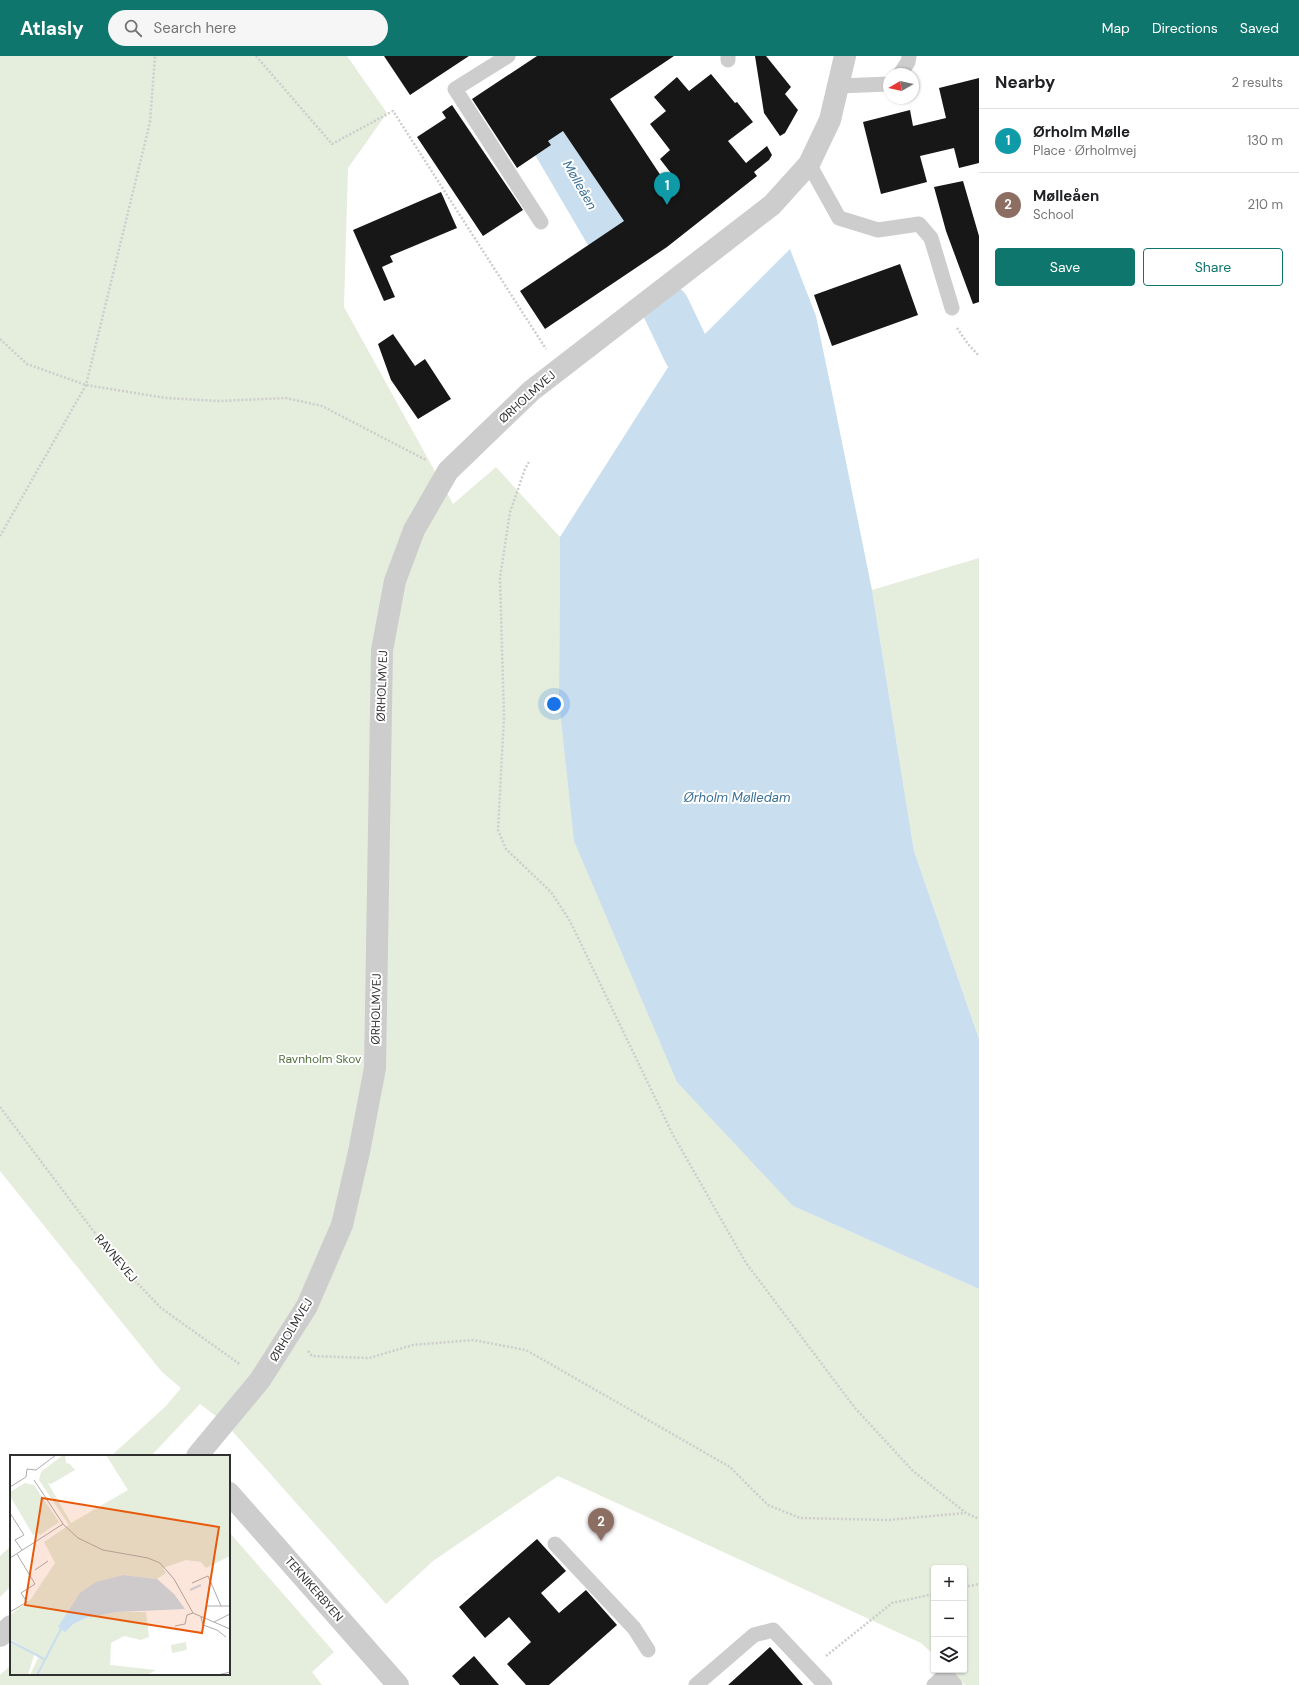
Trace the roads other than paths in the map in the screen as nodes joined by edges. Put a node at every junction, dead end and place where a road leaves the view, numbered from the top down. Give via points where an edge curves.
1 (508, 56) edge
2 (845, 56) edge
3 (909, 56) edge
4 (904, 68) edge
5 (883, 84) edge
6 (838, 86) junction
7 (809, 164) junction
8 (541, 222) dead end
9 (952, 308) road end
10 (198, 1455) edge
11 (230, 1494) edge
12 (555, 1544) dead end
13 (10, 1627) edge
14 (0, 1636) edge
15 (648, 1650) dead end
16 (398, 1685) edge
17 (696, 1685) edge
18 (825, 1685) edge
19 (934, 1685) edge
20 (955, 1685) edge

1 - 8 lane via 456,89
2 - 6 street, ØRHOLMVEJ
3 - 4 lane
5 - 6 lane
6 - 7 street, ØRHOLMVEJ via 830,120
7 - 9 lane via 839,218 878,230 919,224 931,238
7 - 10 street, ØRHOLMVEJ via 772,205 531,391 448,472 414,530 395,581 382,650 375,1068 360,1152 342,1225 307,1306 260,1380
11 - 16 street, TEKNIKERBYEN
12 - 15 lane via 634,1628
13 - 14 street
17 - 18 lane via 754,1635 773,1630
19 - 20 lane via 946,1674

